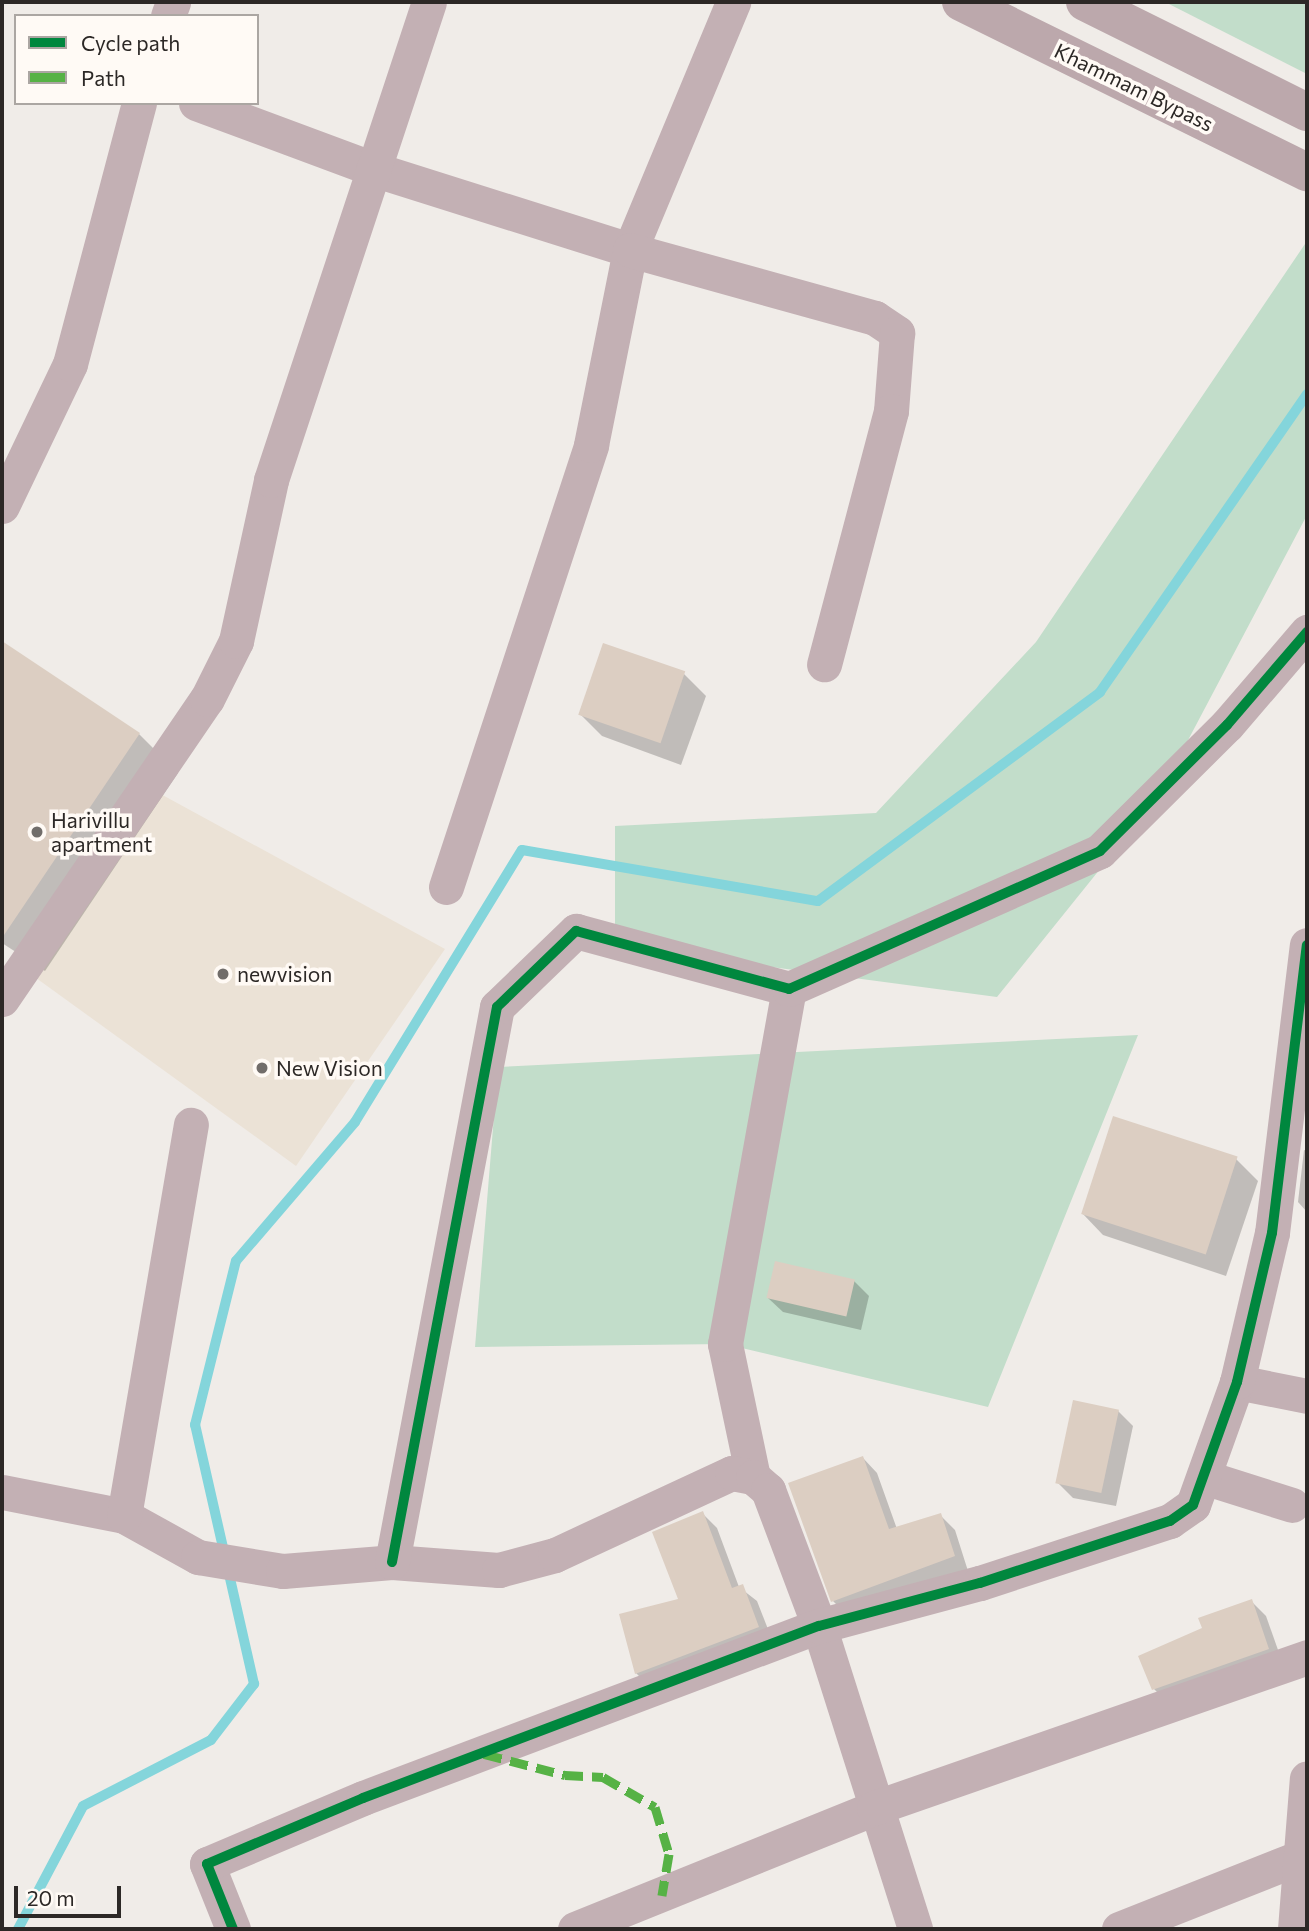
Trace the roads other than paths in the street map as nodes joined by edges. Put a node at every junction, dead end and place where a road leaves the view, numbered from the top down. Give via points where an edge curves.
1 (429, 2) edge
2 (733, 2) edge
3 (961, 2) edge
4 (1085, 2) edge
5 (138, 105) edge
6 (201, 105) edge
7 (1307, 112) edge
8 (373, 169) junction
9 (1307, 172) edge
10 (630, 250) junction
11 (6, 487) edge
12 (1307, 632) edge
13 (824, 664) dead end
14 (446, 887) dead end
15 (1307, 945) edge
16 (789, 989) junction
17 (2, 999) edge
18 (191, 1125) dead end
19 (1237, 1382) junction
20 (1307, 1396) edge
21 (753, 1477) junction
22 (1207, 1478) junction
23 (2, 1492) edge
24 (1292, 1505) dead end
25 (124, 1516) junction
26 (392, 1562) junction
27 (819, 1626) junction
28 (1307, 1657) edge
29 (1307, 1778) edge
30 (874, 1808) junction
31 (1298, 1858) junction
32 (233, 1929) edge
33 (575, 1929) edge
34 (915, 1929) edge
35 (1119, 1929) edge
36 (1295, 1929) edge

1 - 8 street
2 - 10 street
3 - 9 highway, Khammam Bypass
4 - 7 highway
5 - 11 street via 70,364
6 - 8 street
8 - 10 street
8 - 17 street via 271,480 236,640 207,699
10 - 13 street via 875,318 897,333 891,411
10 - 14 street via 591,444
12 - 16 street via 1227,725 1100,851
15 - 19 street via 1272,1233
16 - 21 street via 725,1345
16 - 26 street via 576,931 497,1007
18 - 25 street
19 - 20 street
19 - 22 street
21 - 26 street via 732,1473 555,1555 499,1570
21 - 27 street via 768,1490
22 - 24 street
22 - 27 street via 1192,1505 1170,1521 980,1583
23 - 25 street
25 - 26 street via 198,1557 283,1571
27 - 30 street
27 - 32 street via 363,1798 207,1864
28 - 30 street
29 - 31 street
30 - 33 street
30 - 34 street
31 - 35 street
31 - 36 street

